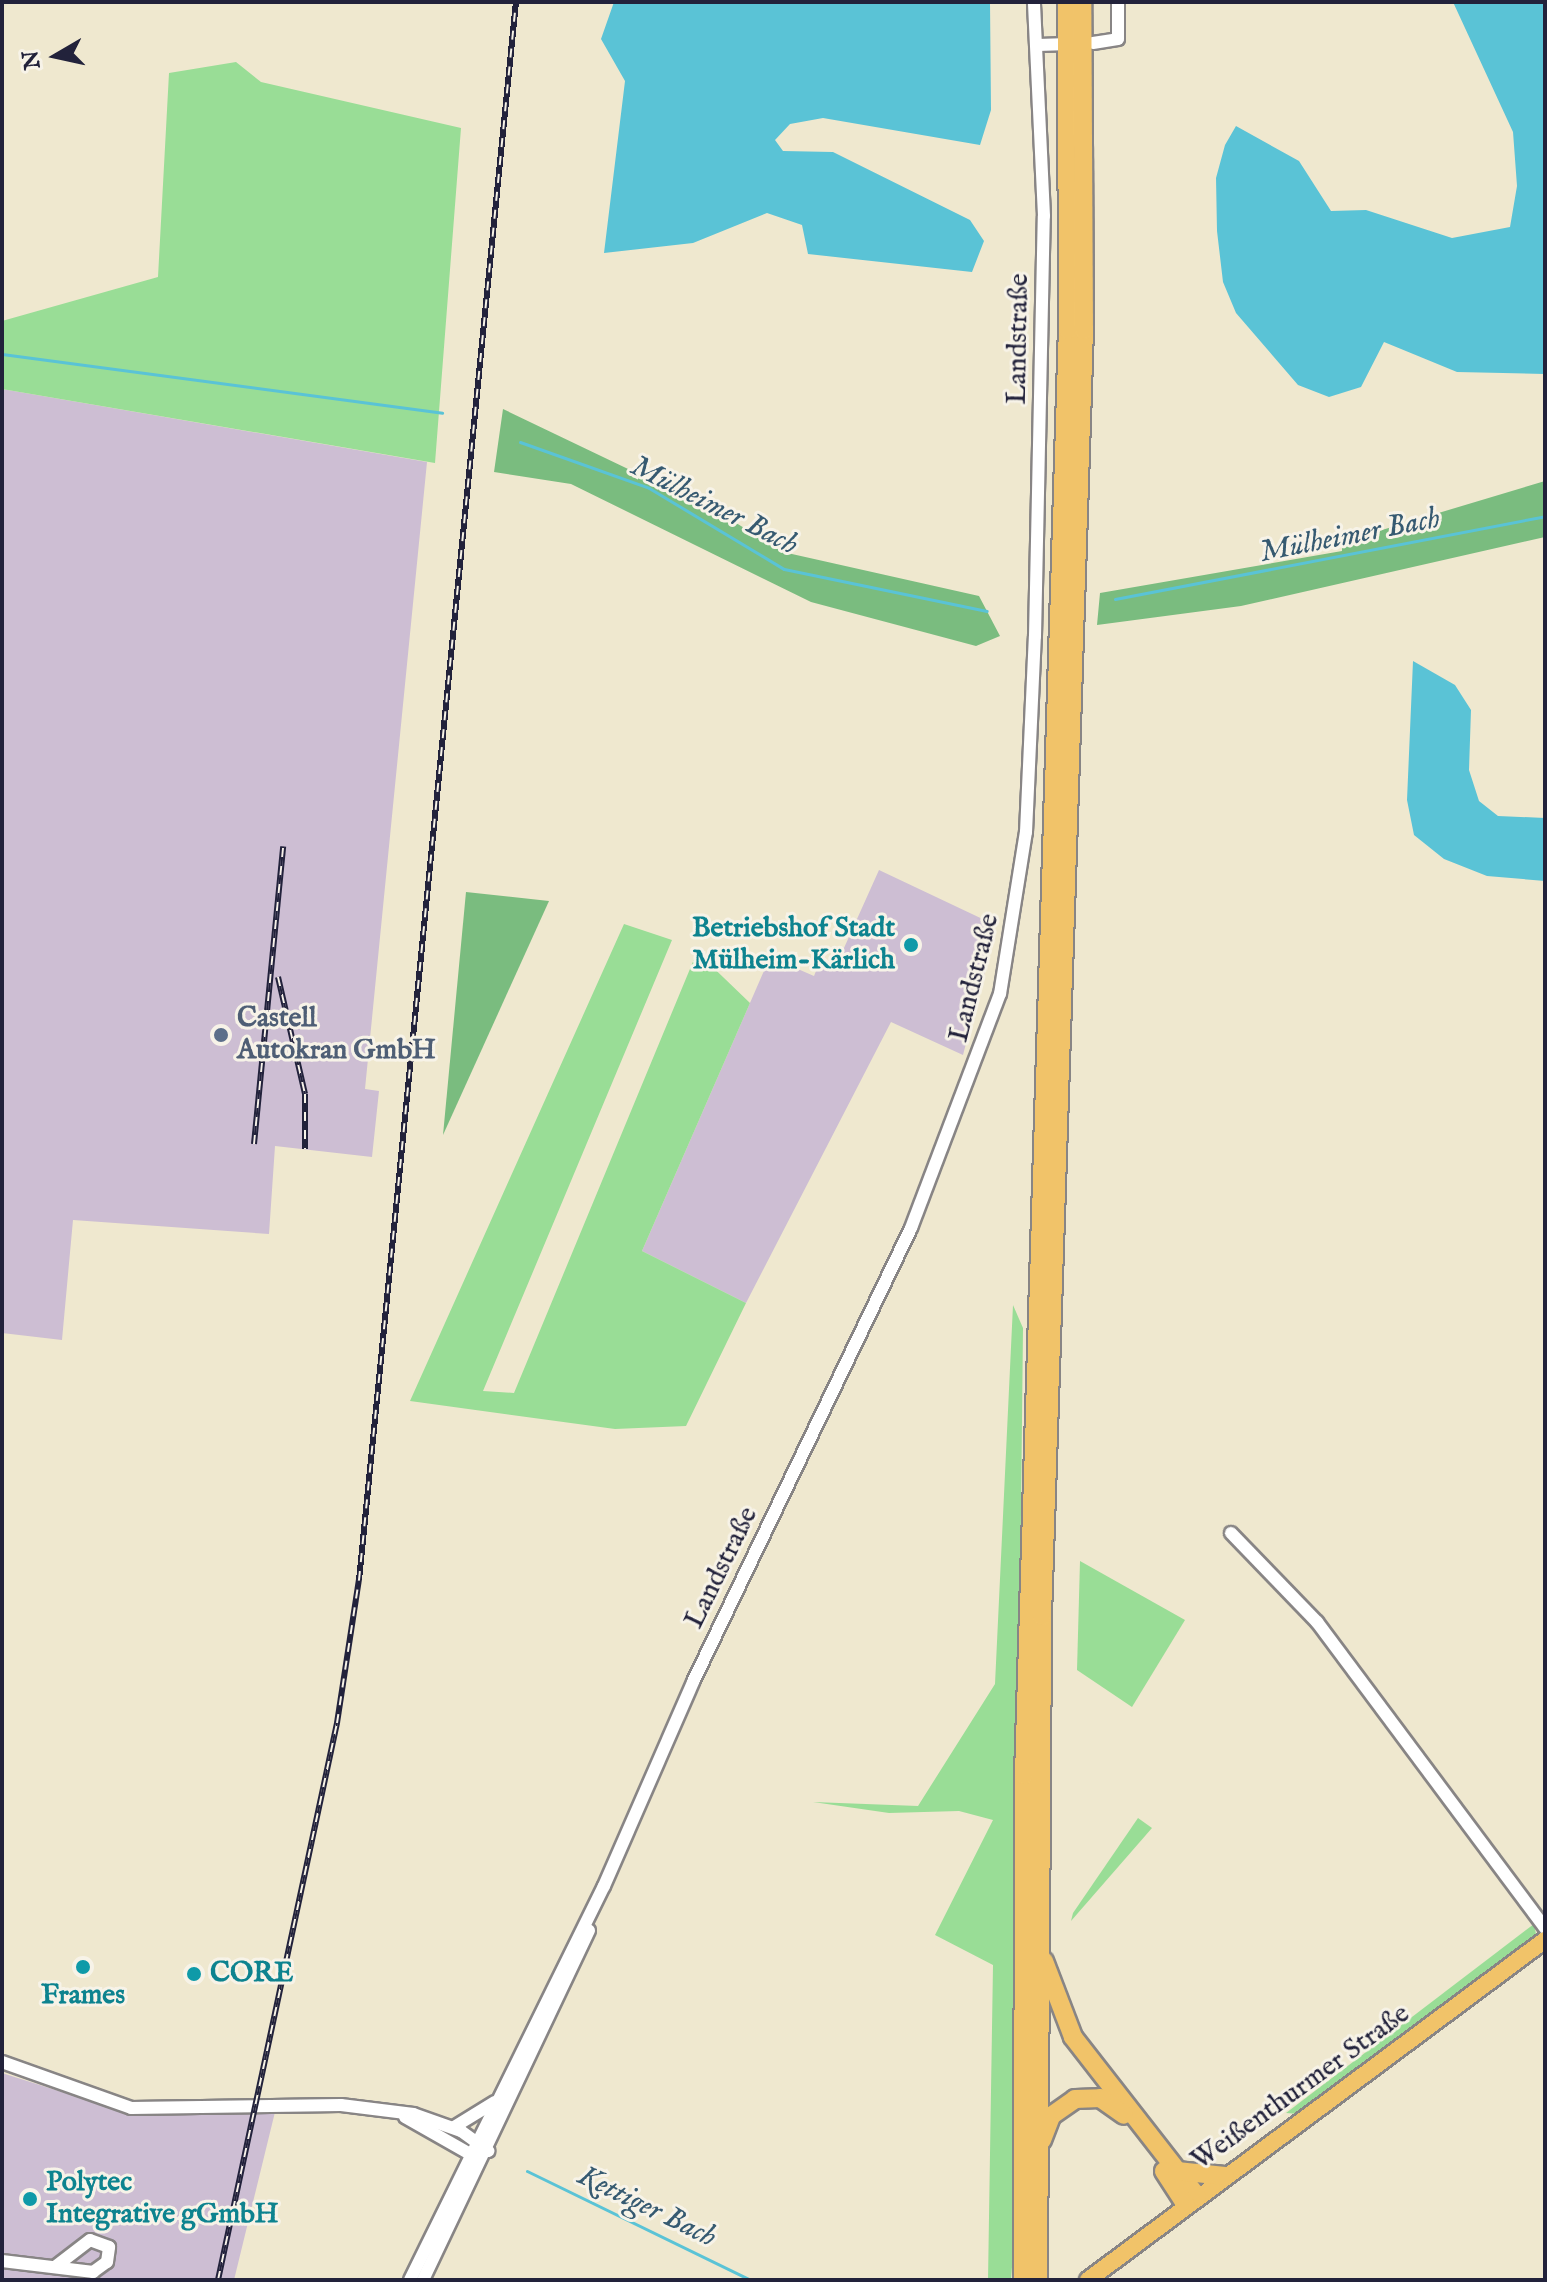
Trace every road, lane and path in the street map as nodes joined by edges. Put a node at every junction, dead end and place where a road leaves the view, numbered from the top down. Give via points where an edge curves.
1 (1034, 2) edge
2 (1067, 2) edge
3 (1082, 2) edge
4 (1118, 2) edge
5 (1093, 43) dead end
6 (1061, 44) dead end
7 (1038, 45) junction
8 (1231, 1533) dead end
9 (604, 1886) junction
10 (1037, 1923) junction
11 (1545, 1928) edge
12 (1545, 1940) edge
13 (2, 2062) edge
14 (502, 2096) junction
15 (399, 2113) junction
16 (454, 2127) junction
17 (481, 2152) junction
18 (1037, 2170) junction
19 (1177, 2171) junction
20 (1225, 2176) junction
21 (1191, 2201) junction
22 (2, 2261) edge
23 (55, 2267) dead end
24 (410, 2280) edge
25 (423, 2280) edge
26 (1023, 2280) edge
27 (1038, 2280) edge
28 (1088, 2280) edge

1 - 7 street, Landstraße
2 - 26 highway via 1068,330 1025,1701
3 - 10 highway via 1084,330
4 - 5 street via 1120,33 1111,43
6 - 7 street
7 - 9 street, Landstraße via 1044,312 1035,636 1026,832 1002,985 932,1182
8 - 11 street via 1317,1622
9 - 14 street
9 - 17 street
10 - 18 highway
10 - 19 highway via 1066,2024
12 - 20 main road, Weißenthurmer Straße
13 - 15 street via 131,2108 341,2105
14 - 16 street
14 - 17 street
15 - 16 street
15 - 17 street
16 - 17 street
17 - 24 street
17 - 25 street
18 - 21 highway via 1051,2116 1075,2099 1100,2098 1126,2117
18 - 27 highway
19 - 20 highway
19 - 21 highway
20 - 21 main road, Weißenthurmer Straße
21 - 28 main road, Weißenthurmer Straße
22 - 23 street

